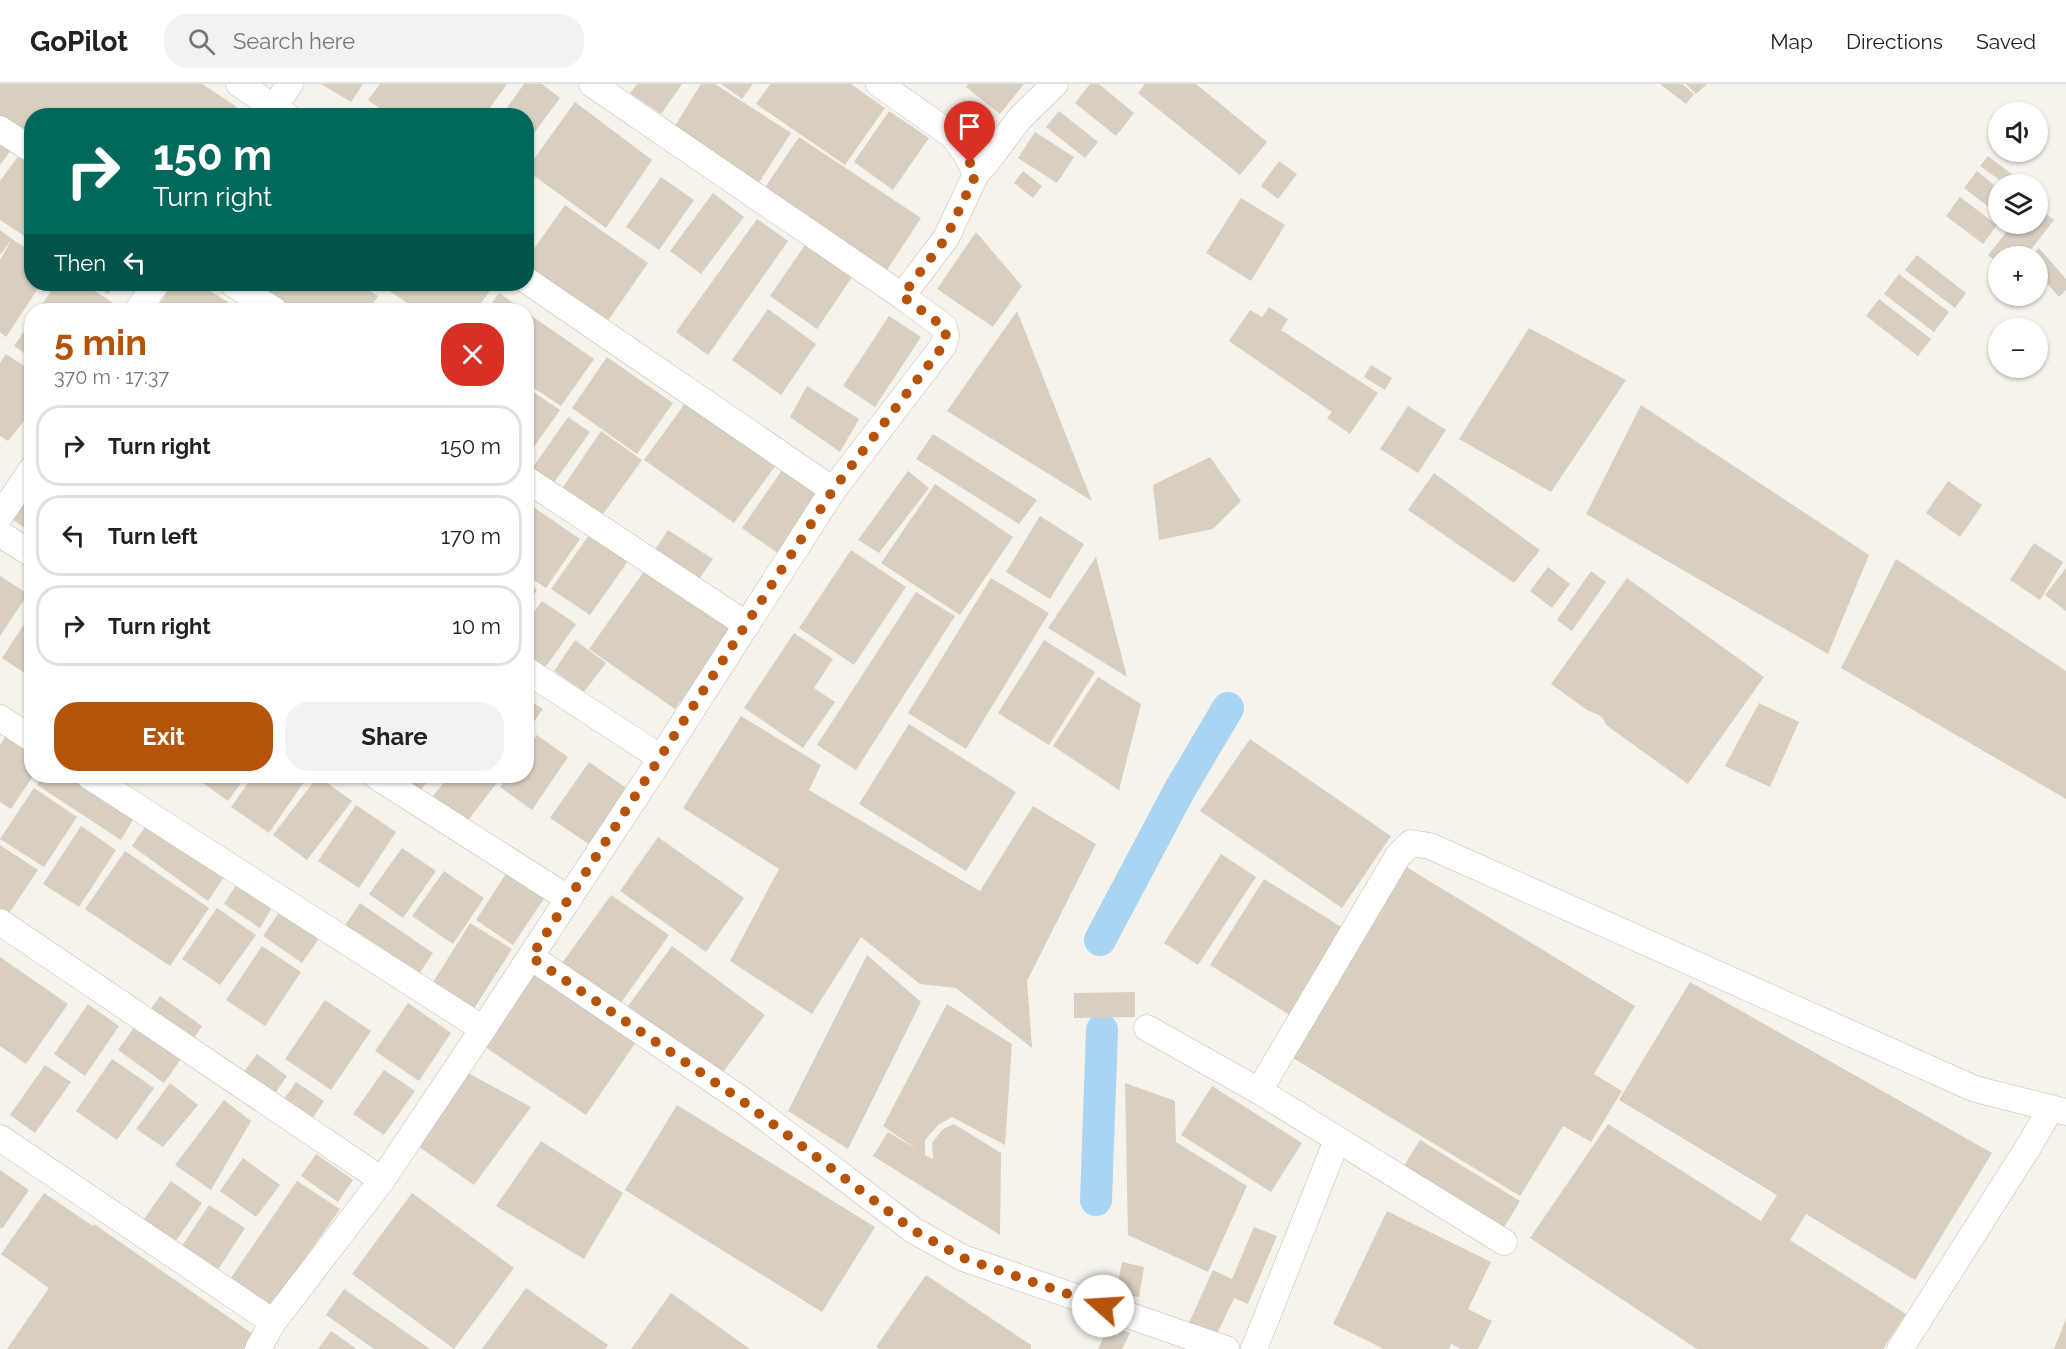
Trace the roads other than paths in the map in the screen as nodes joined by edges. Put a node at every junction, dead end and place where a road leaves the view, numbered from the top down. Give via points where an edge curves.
1 (239, 84) edge
2 (290, 84) edge
3 (592, 84) edge
4 (879, 84) edge
5 (1055, 84) edge
6 (271, 108) edge
7 (278, 108) edge
8 (0, 129) edge
9 (24, 145) edge
10 (981, 168) junction
11 (534, 285) edge
12 (244, 291) edge
13 (902, 296) junction
14 (262, 303) edge
15 (24, 481) edge
16 (534, 484) edge
17 (833, 490) junction
18 (0, 516) edge
19 (0, 534) edge
20 (24, 549) edge
21 (747, 625) junction
22 (534, 675) edge
23 (0, 718) edge
24 (24, 734) edge
25 (661, 758) junction
26 (100, 783) edge
27 (387, 783) edge
28 (569, 899) junction
29 (0, 922) edge
30 (531, 957) junction
31 (1147, 1028) dead end
32 (483, 1029) junction
33 (1259, 1091) junction
34 (2058, 1110) edge
35 (0, 1138) edge
36 (1337, 1140) junction
37 (382, 1179) junction
38 (1504, 1242) dead end
39 (273, 1322) junction
40 (258, 1349) edge
41 (1226, 1349) edge
42 (1254, 1349) edge
43 (1900, 1349) edge

1 - 6 street
2 - 7 street
3 - 13 street
4 - 10 street via 952,135
5 - 10 street via 1020,118
8 - 9 street
10 - 13 street via 946,238
11 - 17 street
12 - 14 street
13 - 17 street via 944,327 943,346
15 - 18 street
16 - 21 street
17 - 21 street
19 - 20 street
21 - 25 street
22 - 25 street
23 - 24 street
25 - 28 street
26 - 32 street
27 - 28 street
28 - 30 street
29 - 37 street
30 - 32 street
30 - 41 street via 741,1100 913,1230 963,1258
31 - 33 street
32 - 37 street
33 - 34 street via 1398,856 1411,843 1430,846 1975,1089
33 - 36 street
34 - 43 street via 2029,1146
35 - 39 street
36 - 38 street
36 - 42 street
37 - 39 street
39 - 40 street

